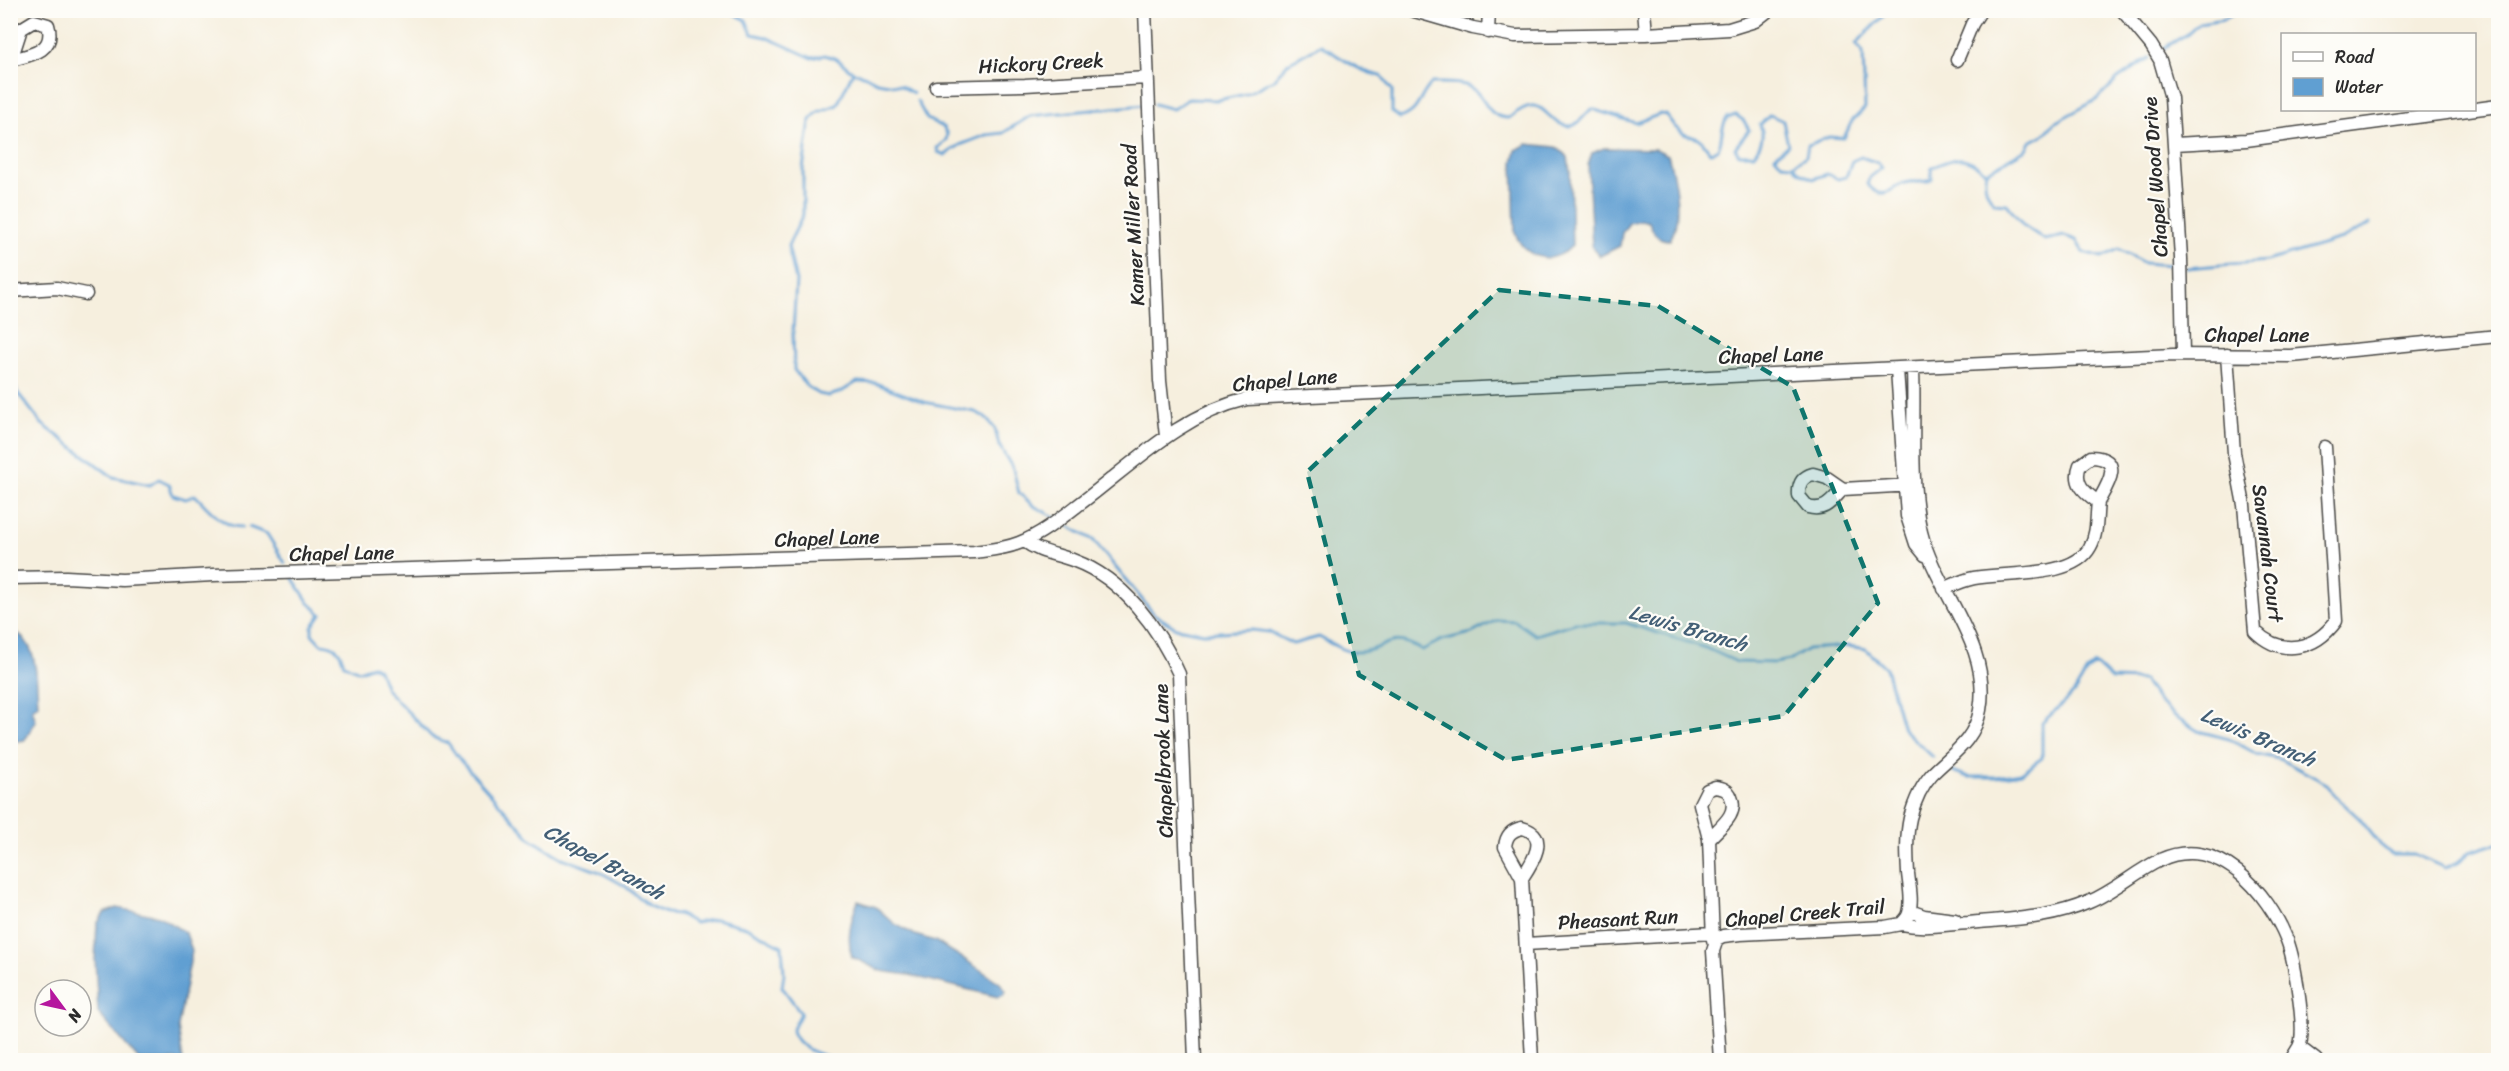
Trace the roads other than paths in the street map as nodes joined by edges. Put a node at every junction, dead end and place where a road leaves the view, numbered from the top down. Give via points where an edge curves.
1 (1144, 10) edge
2 (1412, 10) edge
3 (1489, 10) edge
4 (1644, 10) edge
5 (1769, 10) edge
6 (1981, 10) edge
7 (2122, 10) edge
8 (1488, 32) junction
9 (1646, 34) junction
10 (1957, 60) dead end
11 (1147, 78) junction
12 (936, 87) dead end
13 (2499, 106) edge
14 (2476, 109) edge
15 (2462, 111) edge
16 (2175, 144) junction
17 (10, 291) edge
18 (86, 294) dead end
19 (2499, 336) edge
20 (2183, 355) junction
21 (2228, 356) junction
22 (1897, 369) junction
23 (1913, 369) junction
24 (1166, 436) junction
25 (2325, 447) dead end
26 (1910, 485) junction
27 (1843, 489) dead end
28 (2098, 502) dead end
29 (1024, 541) junction
30 (10, 578) edge
31 (1944, 589) junction
32 (1710, 839) dead end
33 (1522, 878) dead end
34 (1910, 911) junction
35 (1968, 923) junction
36 (1901, 924) junction
37 (1712, 933) junction
38 (1526, 944) junction
39 (1713, 951) junction
40 (2299, 1047) junction
41 (1195, 1060) edge
42 (1532, 1060) edge
43 (1720, 1060) edge
44 (2291, 1060) edge
45 (2316, 1060) edge

1 - 11 street, Kamer Miller Road
2 - 8 street
3 - 8 street
4 - 9 street
5 - 9 street via 1755,21 1729,29
6 - 10 street
7 - 16 street, Chapel Wood Drive via 2160,60 2171,98
8 - 9 street via 1543,37
11 - 12 street, Hickory Creek
11 - 24 street, Kamer Miller Road via 1159,364
13 - 14 street
15 - 16 street via 2246,140
16 - 20 street, Chapel Wood Drive
17 - 18 street via 57,288
19 - 21 street, Chapel Lane via 2340,353
20 - 21 street, Chapel Lane
20 - 23 street, Chapel Lane
21 - 25 street, Savannah Court via 2234,453 2244,505 2255,631 2267,643 2286,648 2314,641 2336,621
22 - 23 street, Chapel Lane
22 - 24 street, Chapel Lane via 1247,399 1207,411
22 - 26 street, Chapel Creek Trail
23 - 26 street, Chapel Creek Trail
24 - 29 street, Chapel Lane via 1055,523
26 - 27 street
26 - 31 street, Chapel Creek Trail via 1929,558
28 - 31 street via 2094,540 2076,562 2060,568 1971,578
29 - 30 street, Chapel Lane via 996,549 949,554 122,580
29 - 41 street, Chapelbrook Lane via 1112,581 1156,632 1179,674
31 - 34 street, Chapel Creek Trail via 1974,648 1982,698 1972,733 1932,774 1913,807 1907,844
32 - 37 street
33 - 38 street
34 - 35 street
34 - 36 street, Chapel Creek Trail
35 - 36 street via 1930,927
35 - 40 street via 2064,912 2102,896 2162,859 2187,854 2212,857 2245,877 2279,921 2298,986
36 - 39 street, Chapel Creek Trail via 1723,936 1717,939
37 - 38 street, Pheasant Run
37 - 39 street
38 - 42 street
39 - 43 street, Chapel Creek Trail
40 - 44 street
40 - 45 street

